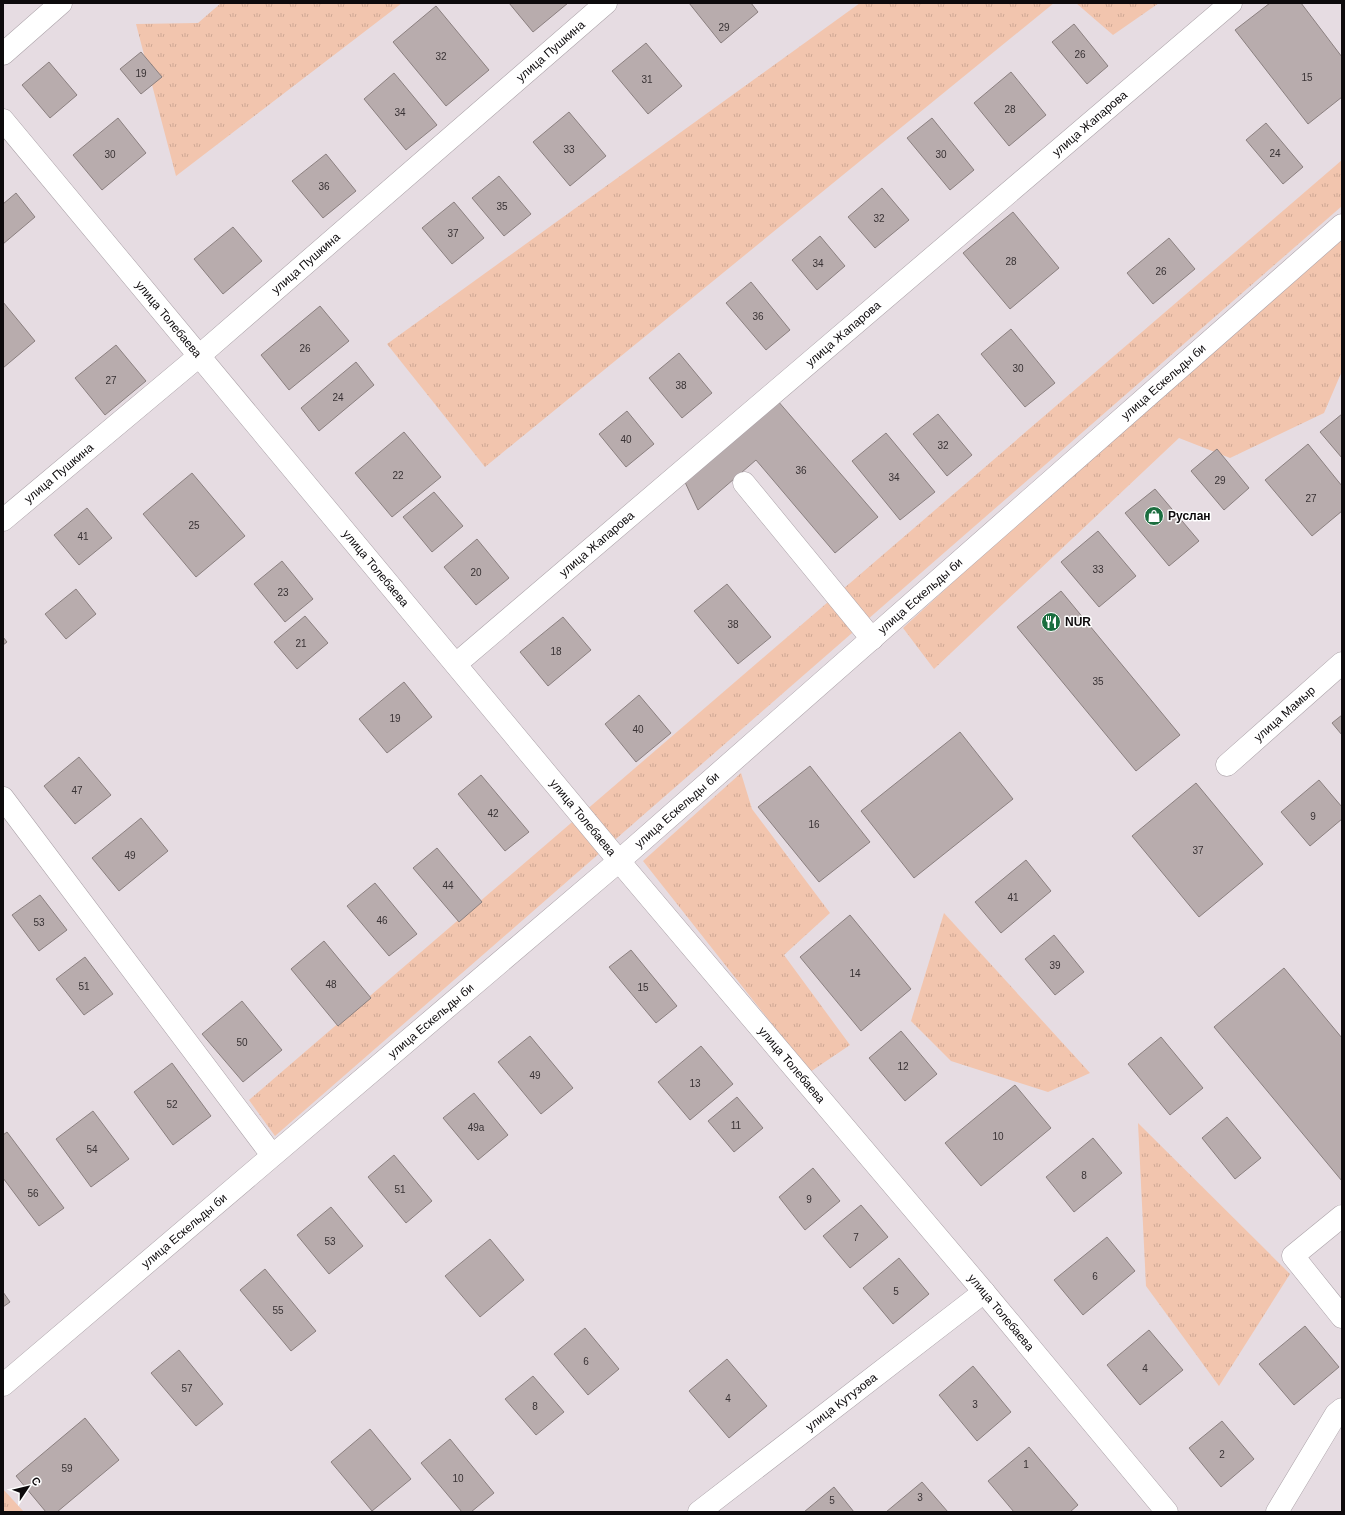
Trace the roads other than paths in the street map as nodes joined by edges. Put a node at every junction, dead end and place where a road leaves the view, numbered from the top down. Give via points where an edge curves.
1 (61, 3) edge
2 (606, 3) edge
3 (1231, 3) edge
4 (3, 54) edge
5 (3, 120) edge
6 (1342, 225) edge
7 (199, 356) junction
8 (744, 483) dead end
9 (3, 520) edge
10 (872, 639) junction
11 (1342, 663) edge
12 (456, 664) junction
13 (1227, 765) dead end
14 (3, 798) edge
15 (619, 861) junction
16 (272, 1155) junction
17 (1342, 1216) edge
18 (984, 1292) junction
19 (1342, 1317) edge
20 (3, 1385) edge
21 (1342, 1409) edge
22 (699, 1512) edge
23 (1167, 1512) edge
24 (1277, 1512) edge

1 - 4 street
2 - 7 street, улица Пушкина
3 - 12 street, улица Жапарова
5 - 7 street, улица Толебаева
6 - 10 street, улица Ескельды би
7 - 9 street, улица Пушкина
7 - 12 street, улица Толебаева
8 - 10 street
10 - 15 street, улица Ескельды би
11 - 13 street, улица Мамыр
12 - 15 street, улица Толебаева
14 - 16 street
15 - 16 street, улица Ескельды би
15 - 18 street, улица Толебаева
16 - 20 street, улица Ескельды би
17 - 19 street via 1293,1256
18 - 22 street, улица Кутузова
18 - 23 street, улица Толебаева
21 - 24 street via 1336,1414

